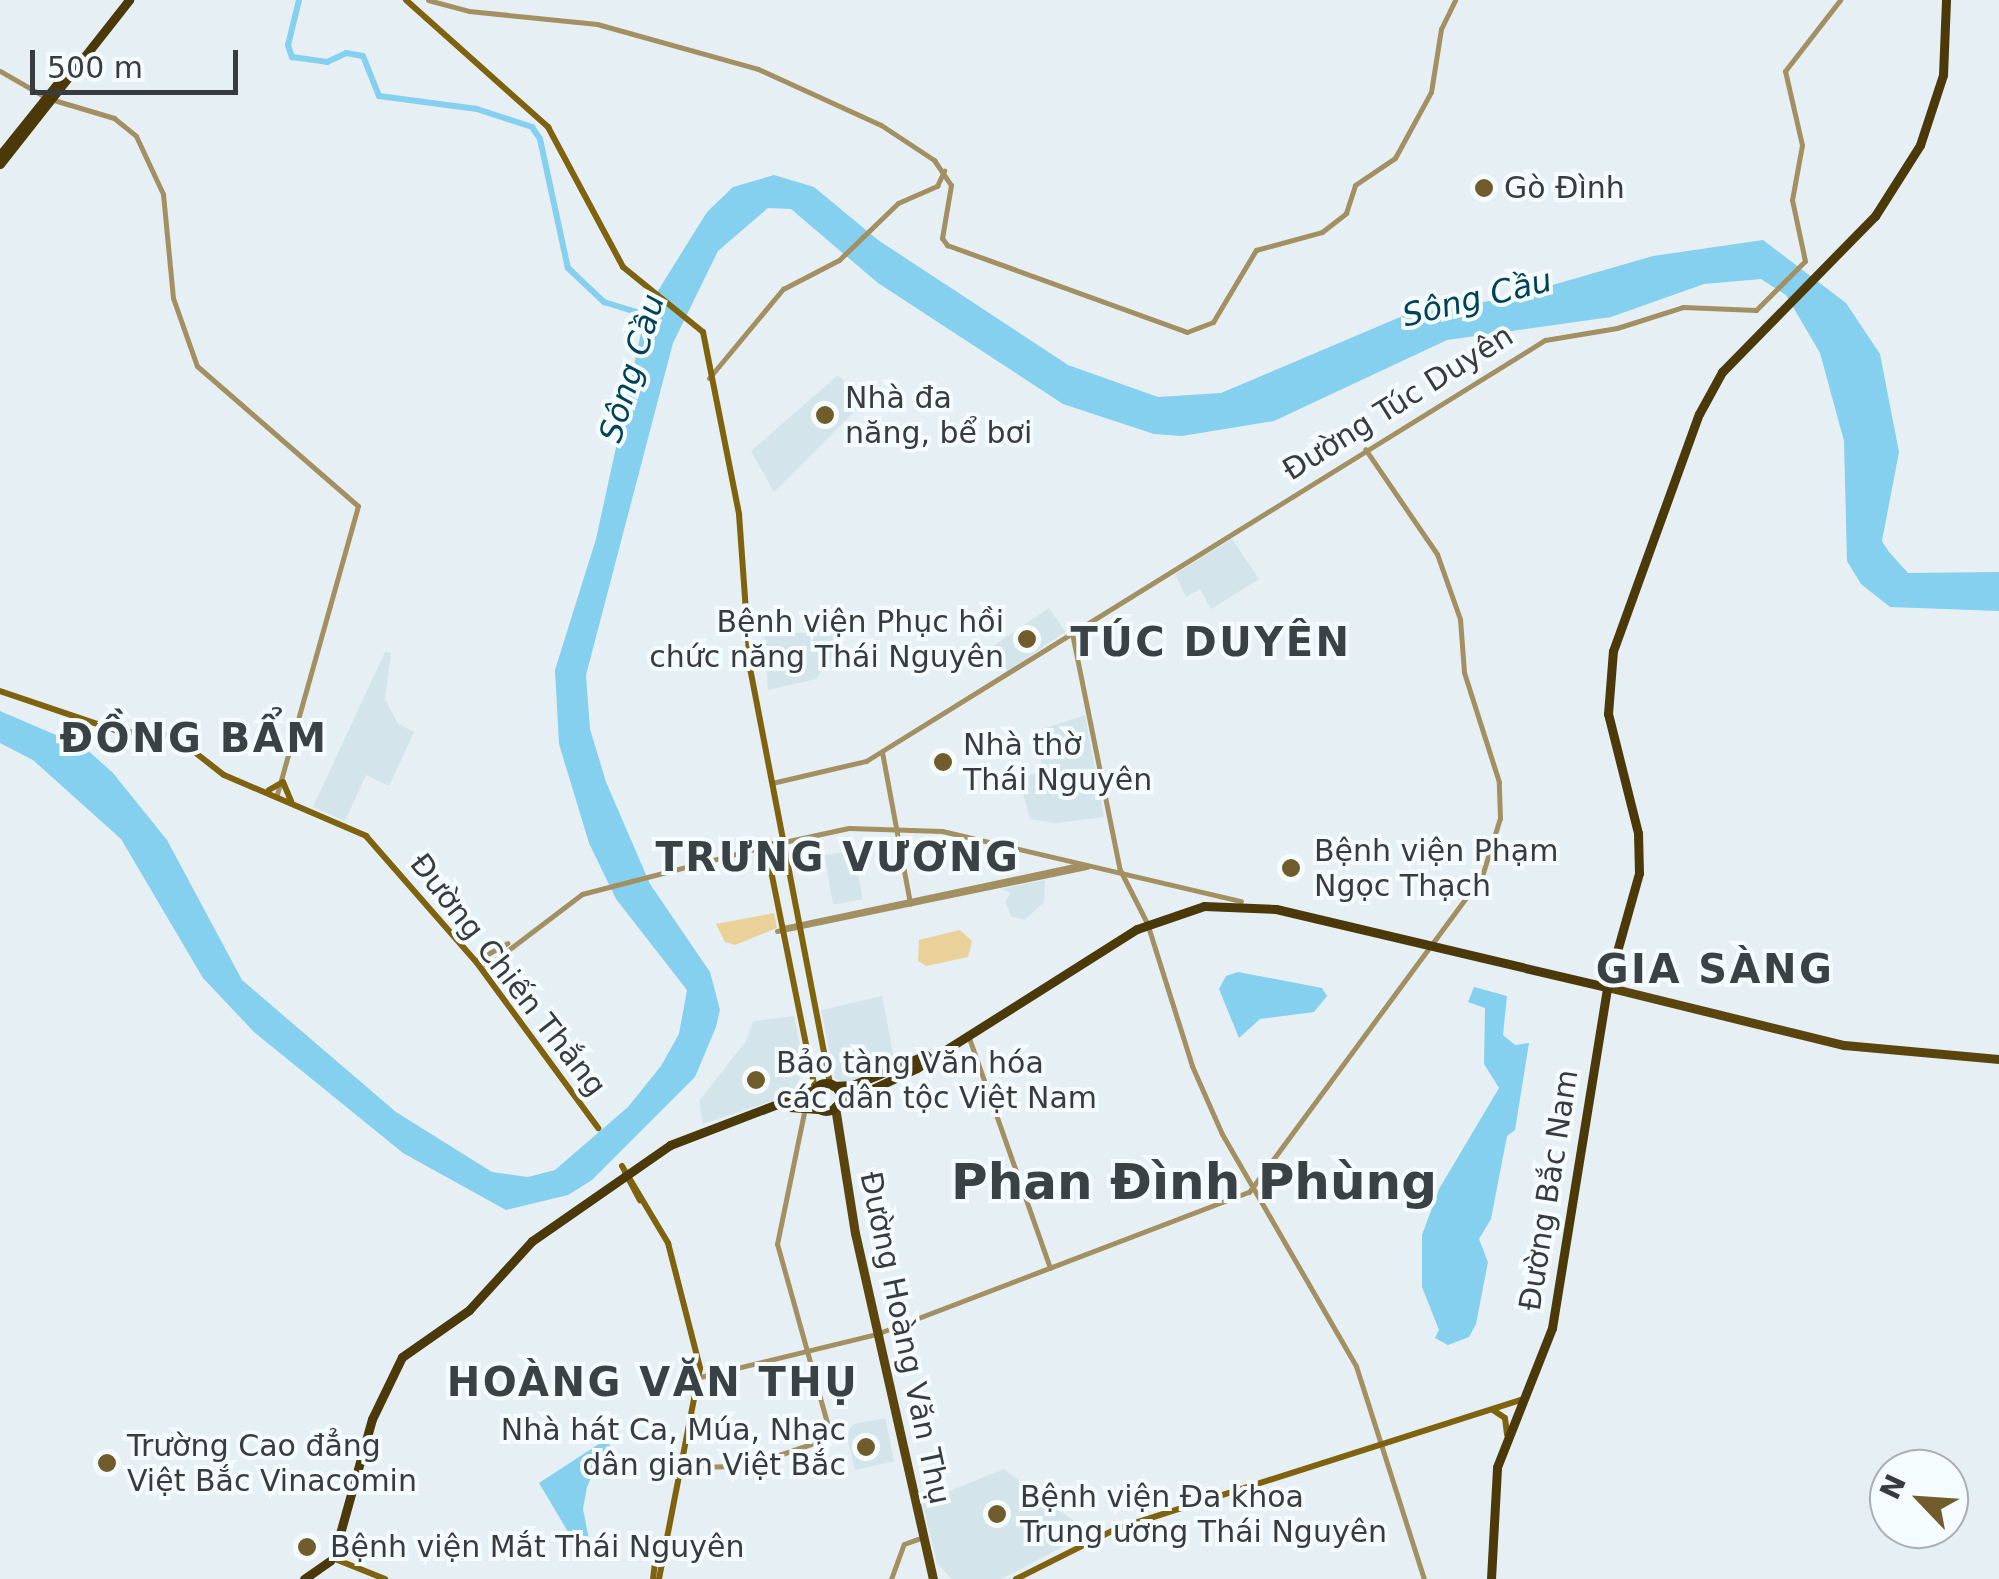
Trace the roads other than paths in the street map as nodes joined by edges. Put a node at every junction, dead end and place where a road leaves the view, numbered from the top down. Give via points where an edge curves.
1 (126, 0) edge
2 (406, 0) edge
3 (428, 0) edge
4 (1455, 0) edge
5 (1840, 0) edge
6 (1947, 0) edge
7 (0, 71) edge
8 (50, 99) junction
9 (0, 155) edge
10 (0, 164) edge
11 (944, 171) junction
12 (708, 378) junction
13 (1365, 449) junction
14 (1072, 633) junction
15 (0, 692) edge
16 (882, 751) junction
17 (283, 782) junction
18 (772, 782) junction
19 (265, 790) junction
20 (277, 795) junction
21 (292, 802) junction
22 (896, 829) junction
23 (782, 842) junction
24 (766, 846) junction
25 (1083, 864) junction
26 (1092, 866) junction
27 (1120, 870) junction
28 (1016, 881) junction
29 (1213, 900) junction
30 (910, 904) junction
31 (1146, 921) junction
32 (800, 927) junction
33 (783, 930) junction
34 (515, 940) junction
35 (1435, 944) junction
36 (475, 961) junction
37 (482, 970) junction
38 (808, 973) junction
39 (793, 976) junction
40 (1609, 986) junction
41 (968, 1036) junction
42 (821, 1046) junction
43 (808, 1048) junction
44 (1999, 1057) edge
45 (832, 1085) junction
46 (815, 1090) junction
47 (836, 1107) junction
48 (805, 1108) junction
49 (820, 1110) junction
50 (598, 1128) dead end
51 (627, 1175) junction
52 (1254, 1188) junction
53 (846, 1200) junction
54 (1050, 1268) junction
55 (874, 1334) junction
56 (809, 1352) junction
57 (698, 1378) junction
58 (1521, 1400) junction
59 (1487, 1410) junction
60 (1506, 1434) junction
61 (1379, 1444) junction
62 (678, 1467) junction
63 (912, 1501) junction
64 (918, 1538) junction
65 (925, 1557) junction
66 (333, 1558) junction
67 (304, 1579) edge
68 (385, 1579) edge
69 (656, 1579) edge
70 (892, 1579) edge
71 (930, 1579) edge
72 (1016, 1579) edge
73 (1424, 1579) edge
74 (1492, 1579) edge

1 - 8 highway
2 - 12 main road via 548,127 623,266 703,333
3 - 11 street via 479,13 597,24 644,42 726,56 881,125
4 - 11 street via 1441,28 1431,92 1395,158 1355,184 1346,213 1322,232 1256,250 1213,322 1186,332 947,245 942,238 951,189
5 - 13 street, Đường Túc Duyên via 1785,71 1802,144 1792,200 1803,263 1754,312 1684,307 1617,328 1549,338
6 - 40 highway, Đường Bắc Nam via 1937,111 1903,184 1722,372 1700,414 1613,651 1609,719 1640,848 1634,907
7 - 8 street
8 - 9 highway
8 - 10 highway
8 - 17 street via 114,118 140,142 163,194 173,298 197,366 358,506
11 - 12 street via 937,186 902,200 844,255 783,289
12 - 18 main road via 739,514 748,655
13 - 14 street, Đường Túc Duyên
13 - 35 street via 1446,570 1460,619 1464,672 1499,782 1500,818 1486,864
14 - 16 street, Đường Túc Duyên
14 - 27 street
15 - 19 main road, Đường Chiến Thắng via 109,729 174,736 218,771
16 - 18 street, Đường Túc Duyên via 856,765
16 - 22 street
17 - 19 main road
17 - 20 street
17 - 21 main road
18 - 23 main road
19 - 20 main road, Đường Chiến Thắng
20 - 21 main road, Đường Chiến Thắng
21 - 36 main road, Đường Chiến Thắng via 380,848
22 - 23 street
22 - 25 street via 988,839
22 - 30 street
23 - 24 main road
23 - 32 main road
24 - 33 main road
24 - 34 street via 586,892
25 - 26 street
25 - 28 street
26 - 27 street
26 - 28 street
27 - 29 street
27 - 31 street
28 - 30 street
29 - 31 highway
29 - 35 highway
29 - 35 highway
30 - 32 street
31 - 41 highway
31 - 45 highway via 910,1065
31 - 52 street via 1192,1066
32 - 33 street
32 - 38 main road
33 - 39 main road
34 - 36 street
34 - 37 street
35 - 40 highway
35 - 52 street
36 - 37 main road, Đường Chiến Thắng
37 - 50 main road, Đường Chiến Thắng
38 - 39 street
38 - 42 main road
39 - 43 main road
40 - 44 main road via 1869,1049
40 - 58 highway, Đường Bắc Nam via 1556,1311
41 - 47 highway
41 - 54 street
42 - 43 street
42 - 45 main road
43 - 46 main road
45 - 46 highway
45 - 47 highway
46 - 49 highway
46 - 51 highway via 679,1139
47 - 49 highway
47 - 53 main road, Đường Hoàng Văn Thụ
48 - 49 highway
48 - 51 highway via 697,1136
48 - 56 street via 778,1244
49 - 53 main road, Đường Hoàng Văn Thụ
51 - 57 main road via 665,1245
51 - 66 highway via 532,1241 468,1310 402,1358 370,1424
52 - 54 street
52 - 61 street via 1356,1366
53 - 55 main road, Đường Hoàng Văn Thụ
54 - 55 street
55 - 56 street
55 - 63 main road, Đường Hoàng Văn Thụ
56 - 57 street
56 - 62 street via 831,1437 747,1466
57 - 62 main road
58 - 59 main road
58 - 60 highway, Đường Bắc Nam
59 - 60 main road via 1505,1418
59 - 61 main road
60 - 74 highway, Đường Bắc Nam via 1495,1481
61 - 72 main road via 1116,1528
61 - 73 street
62 - 69 main road
63 - 64 main road, Đường Hoàng Văn Thụ
63 - 65 main road, Đường Hoàng Văn Thụ
64 - 65 main road, Đường Hoàng Văn Thụ
64 - 70 street via 904,1544
65 - 71 main road, Đường Hoàng Văn Thụ
66 - 67 highway
66 - 68 main road

